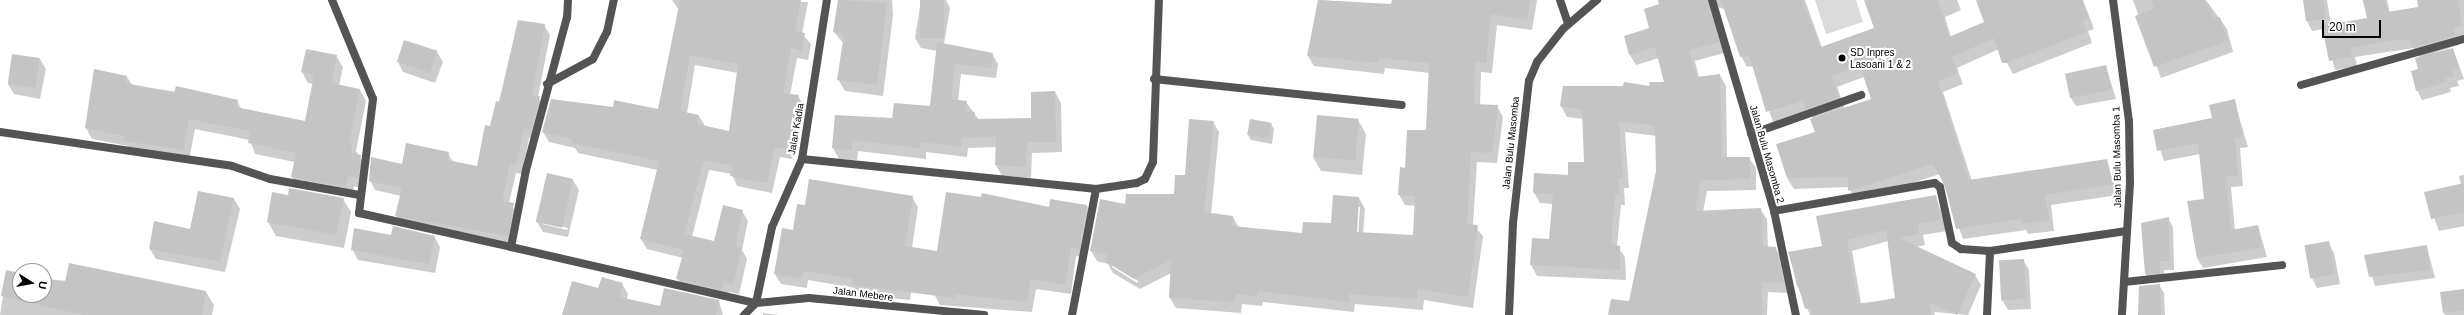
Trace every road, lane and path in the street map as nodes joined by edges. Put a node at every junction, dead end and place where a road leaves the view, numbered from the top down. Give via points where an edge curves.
1 (332, 0) edge
2 (568, 0) edge
3 (614, 0) edge
4 (827, 0) edge
5 (1159, 0) edge
6 (1560, 0) edge
7 (1597, 0) edge
8 (1712, 0) edge
9 (2113, 0) edge
10 (1568, 22) junction
11 (2464, 39) edge
12 (1154, 80) junction
13 (547, 84) junction
14 (2301, 85) dead end
15 (1861, 95) dead end
16 (1402, 105) dead end
17 (0, 132) edge
18 (1751, 134) junction
19 (802, 159) junction
20 (1096, 188) junction
21 (360, 196) junction
22 (1774, 212) junction
23 (2127, 231) junction
24 (511, 247) junction
25 (1990, 251) junction
26 (2282, 265) dead end
27 (2124, 282) junction
28 (756, 303) junction
29 (918, 313) edge
30 (744, 315) edge
31 (984, 315) edge
32 (1072, 315) edge
33 (1509, 315) edge
34 (1796, 315) edge
35 (1987, 315) edge
36 (2122, 315) edge

1 - 21 street via 373,99
2 - 13 street via 567,17
3 - 13 street via 607,32 593,59
4 - 19 street, Jalan Kadia
5 - 12 street
6 - 10 street
7 - 10 street, Jalan Bulu Masomba
8 - 18 street, Jalan Bulu Masomba 2
9 - 23 street, Jalan Bulu Masomba 1 via 2129,121
10 - 33 street, Jalan Bulu Masomba via 1537,62 1529,81 1513,223
11 - 14 street
12 - 16 street
12 - 20 street via 1153,162 1149,173 1137,183
13 - 24 street
15 - 18 street
17 - 21 street via 232,166 270,179
18 - 22 street, Jalan Bulu Masomba 2
19 - 20 street
19 - 28 street, Jalan Kadia via 772,227
20 - 32 street
21 - 24 street, Jalan Mebere via 360,213
22 - 25 street via 1935,183 1940,187 1952,243 1961,249
22 - 34 street, Jalan Bulu Masomba 2
23 - 25 street
23 - 27 street, Jalan Bulu Masomba 1
24 - 28 street, Jalan Mebere
25 - 35 street
26 - 27 street
27 - 36 street, Jalan Bulu Masomba 1
28 - 29 street, Jalan Mebere via 809,298
28 - 30 street
29 - 31 street, Jalan Mebere

